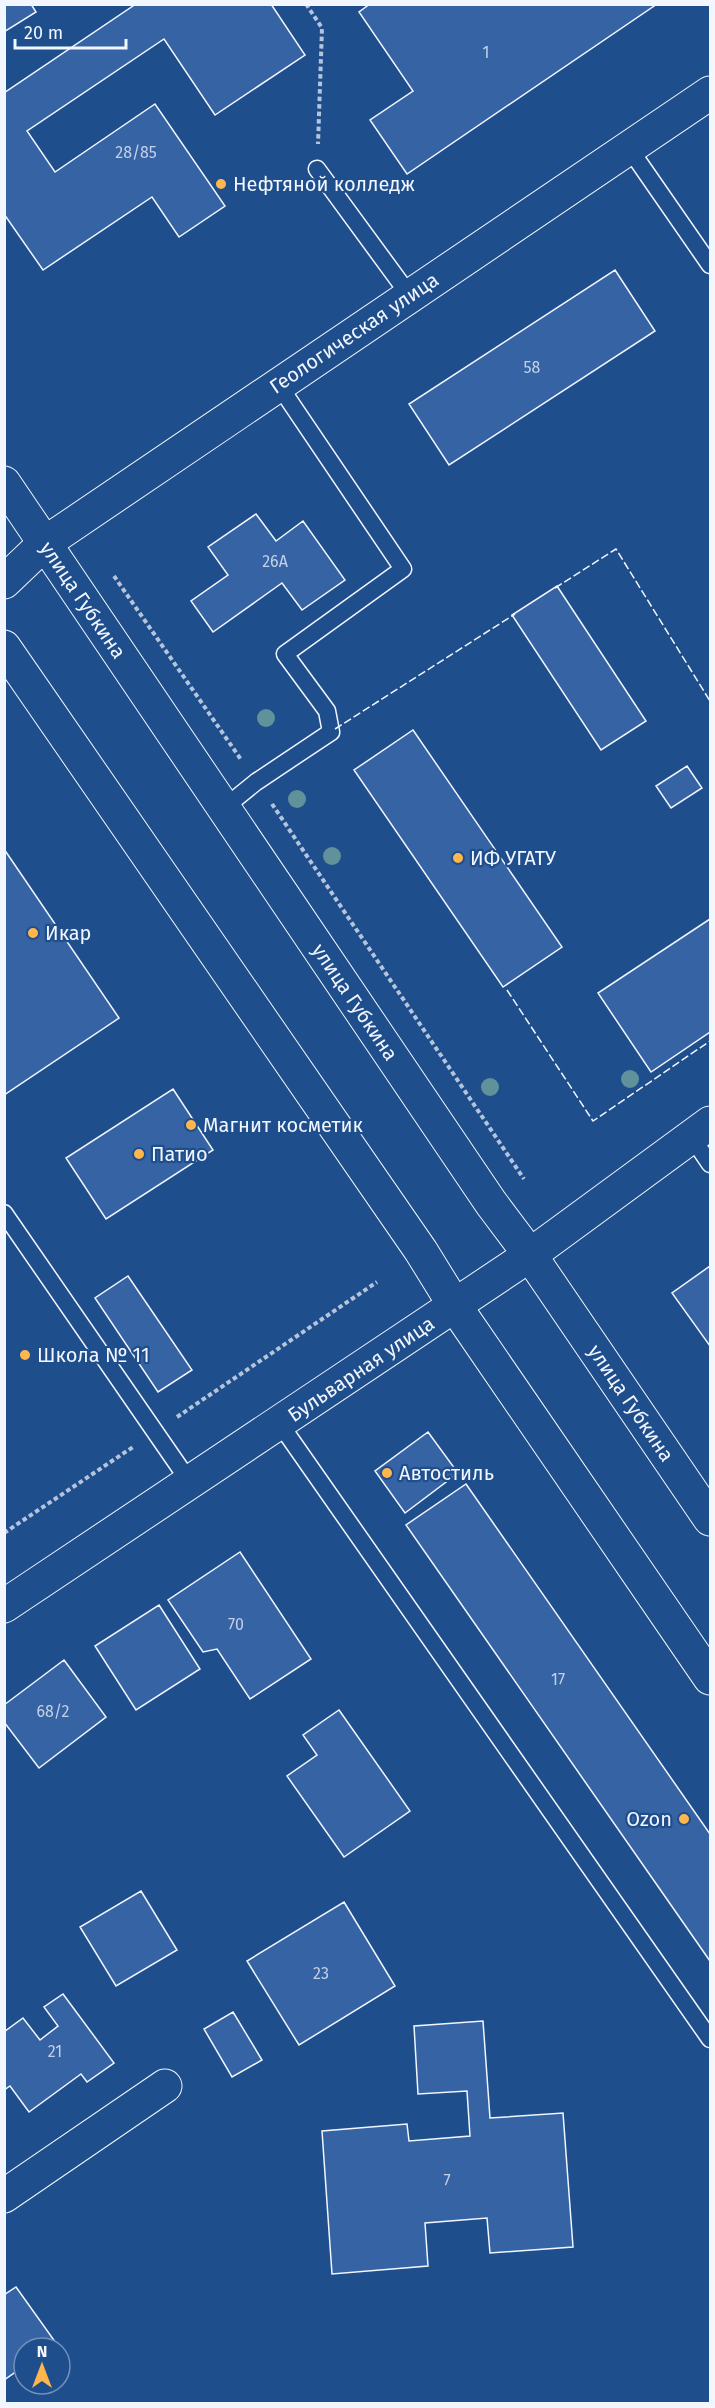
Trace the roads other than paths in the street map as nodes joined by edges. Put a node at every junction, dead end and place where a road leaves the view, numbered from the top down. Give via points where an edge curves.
1 (711, 93) edge
2 (629, 148) junction
3 (317, 169) road end
4 (711, 265) edge
5 (410, 296) junction
6 (279, 384) junction
7 (4, 483) edge
8 (45, 543) junction
9 (4, 582) edge
10 (4, 647) edge
11 (224, 808) junction
12 (701, 1129) edge
13 (711, 1164) edge
14 (4, 1213) edge
15 (530, 1255) junction
16 (455, 1306) junction
17 (280, 1424) junction
18 (189, 1481) junction
19 (711, 1519) edge
20 (4, 1606) edge
21 (711, 1678) edge
22 (711, 2039) edge
23 (165, 2086) dead end
24 (4, 2196) edge

1 - 2 main road, Геологическая улица
2 - 4 lane
2 - 5 main road, Геологическая улица
3 - 5 lane
5 - 6 main road, Геологическая улица
6 - 8 main road, Геологическая улица
6 - 11 lane via 404,569 285,654 327,711 331,732
7 - 8 main road, улица Губкина
8 - 9 main road, Геологическая улица
8 - 11 main road, улица Губкина
10 - 16 main road via 421,1251
11 - 15 main road, улица Губкина
12 - 13 lane
12 - 15 main road, Бульварная улица
14 - 18 lane
15 - 16 main road, Бульварная улица
15 - 19 main road, улица Губкина
16 - 17 main road, Бульварная улица
16 - 21 main road
17 - 18 main road, Бульварная улица
17 - 22 lane
18 - 20 main road, Бульварная улица
23 - 24 main road

